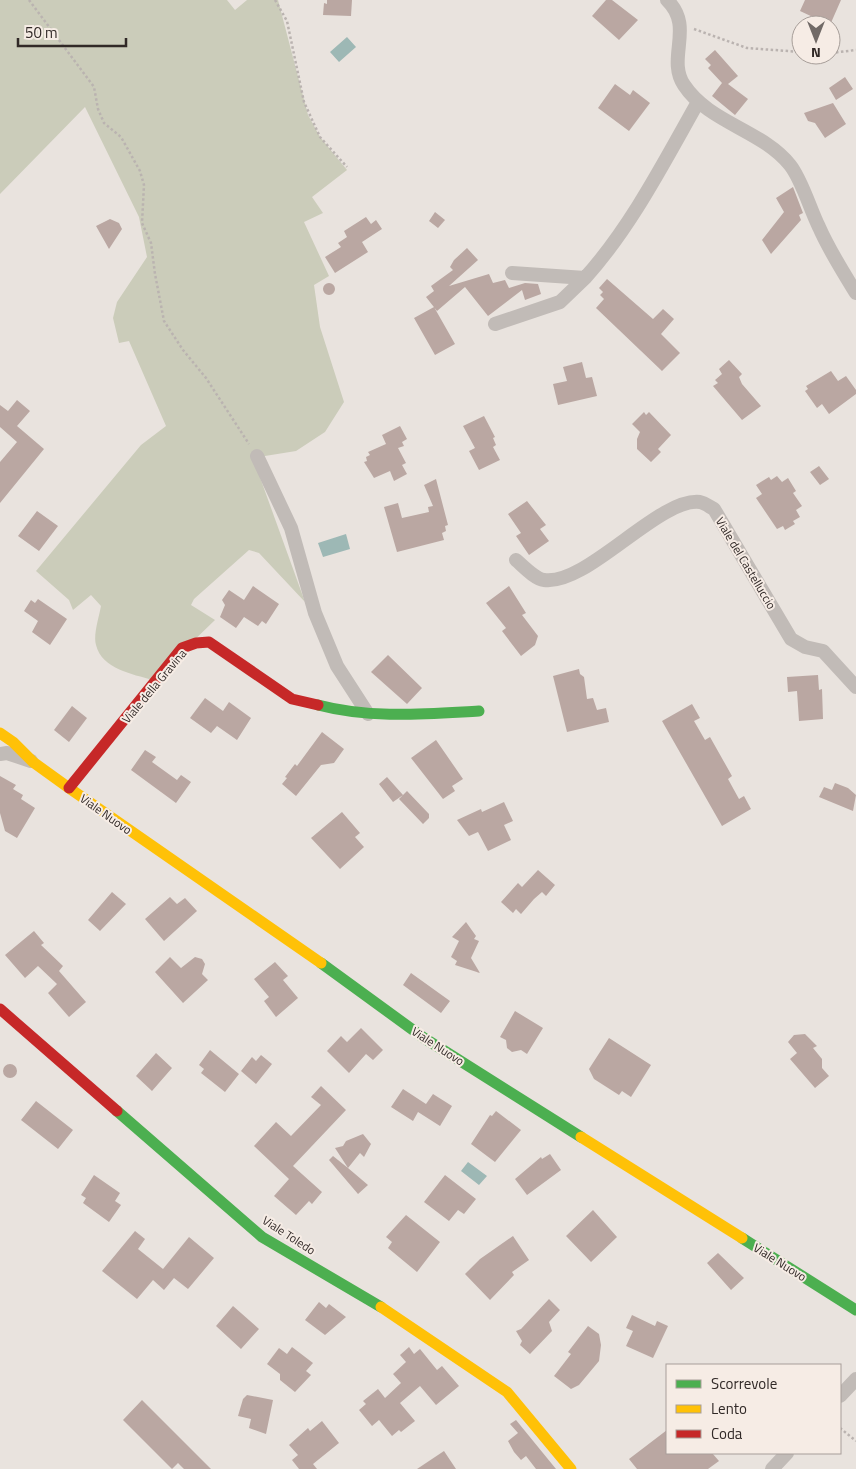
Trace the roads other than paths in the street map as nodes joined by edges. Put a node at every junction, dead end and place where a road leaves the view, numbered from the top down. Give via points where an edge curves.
1 (667, 0) edge
2 (698, 102) junction
3 (512, 273) dead end
4 (585, 278) junction
5 (856, 294) edge
6 (494, 324) dead end
7 (257, 456) road end
8 (516, 560) dead end
9 (856, 686) edge
10 (479, 711) dead end
11 (368, 714) junction
12 (0, 733) edge
13 (2, 753) edge
14 (33, 762) junction
15 (69, 788) junction
16 (0, 1009) edge
17 (856, 1310) edge
18 (856, 1379) edge
19 (841, 1395) edge
20 (786, 1454) edge
21 (571, 1469) edge
22 (772, 1469) edge

1 - 2 street via 681,24 679,77
2 - 4 street via 616,238
2 - 5 street via 763,142 790,165 820,230
3 - 4 street
4 - 6 street via 560,302
7 - 11 street via 291,528 315,613 337,666
8 - 9 street, Viale del Castelluccio via 542,580 559,580 678,506 701,502 714,510 791,639 805,647 823,650
10 - 11 street, Viale della Gravina via 396,716
11 - 15 street, Viale della Gravina via 292,699 209,642 196,643 182,648
12 - 14 street, Viale Nuovo
13 - 14 street, Viale Nuovo
14 - 15 street, Viale Nuovo
15 - 17 street, Viale Nuovo via 424,1038
16 - 21 street, Viale Toledo via 262,1237 393,1314 507,1392
18 - 19 street
20 - 22 street

